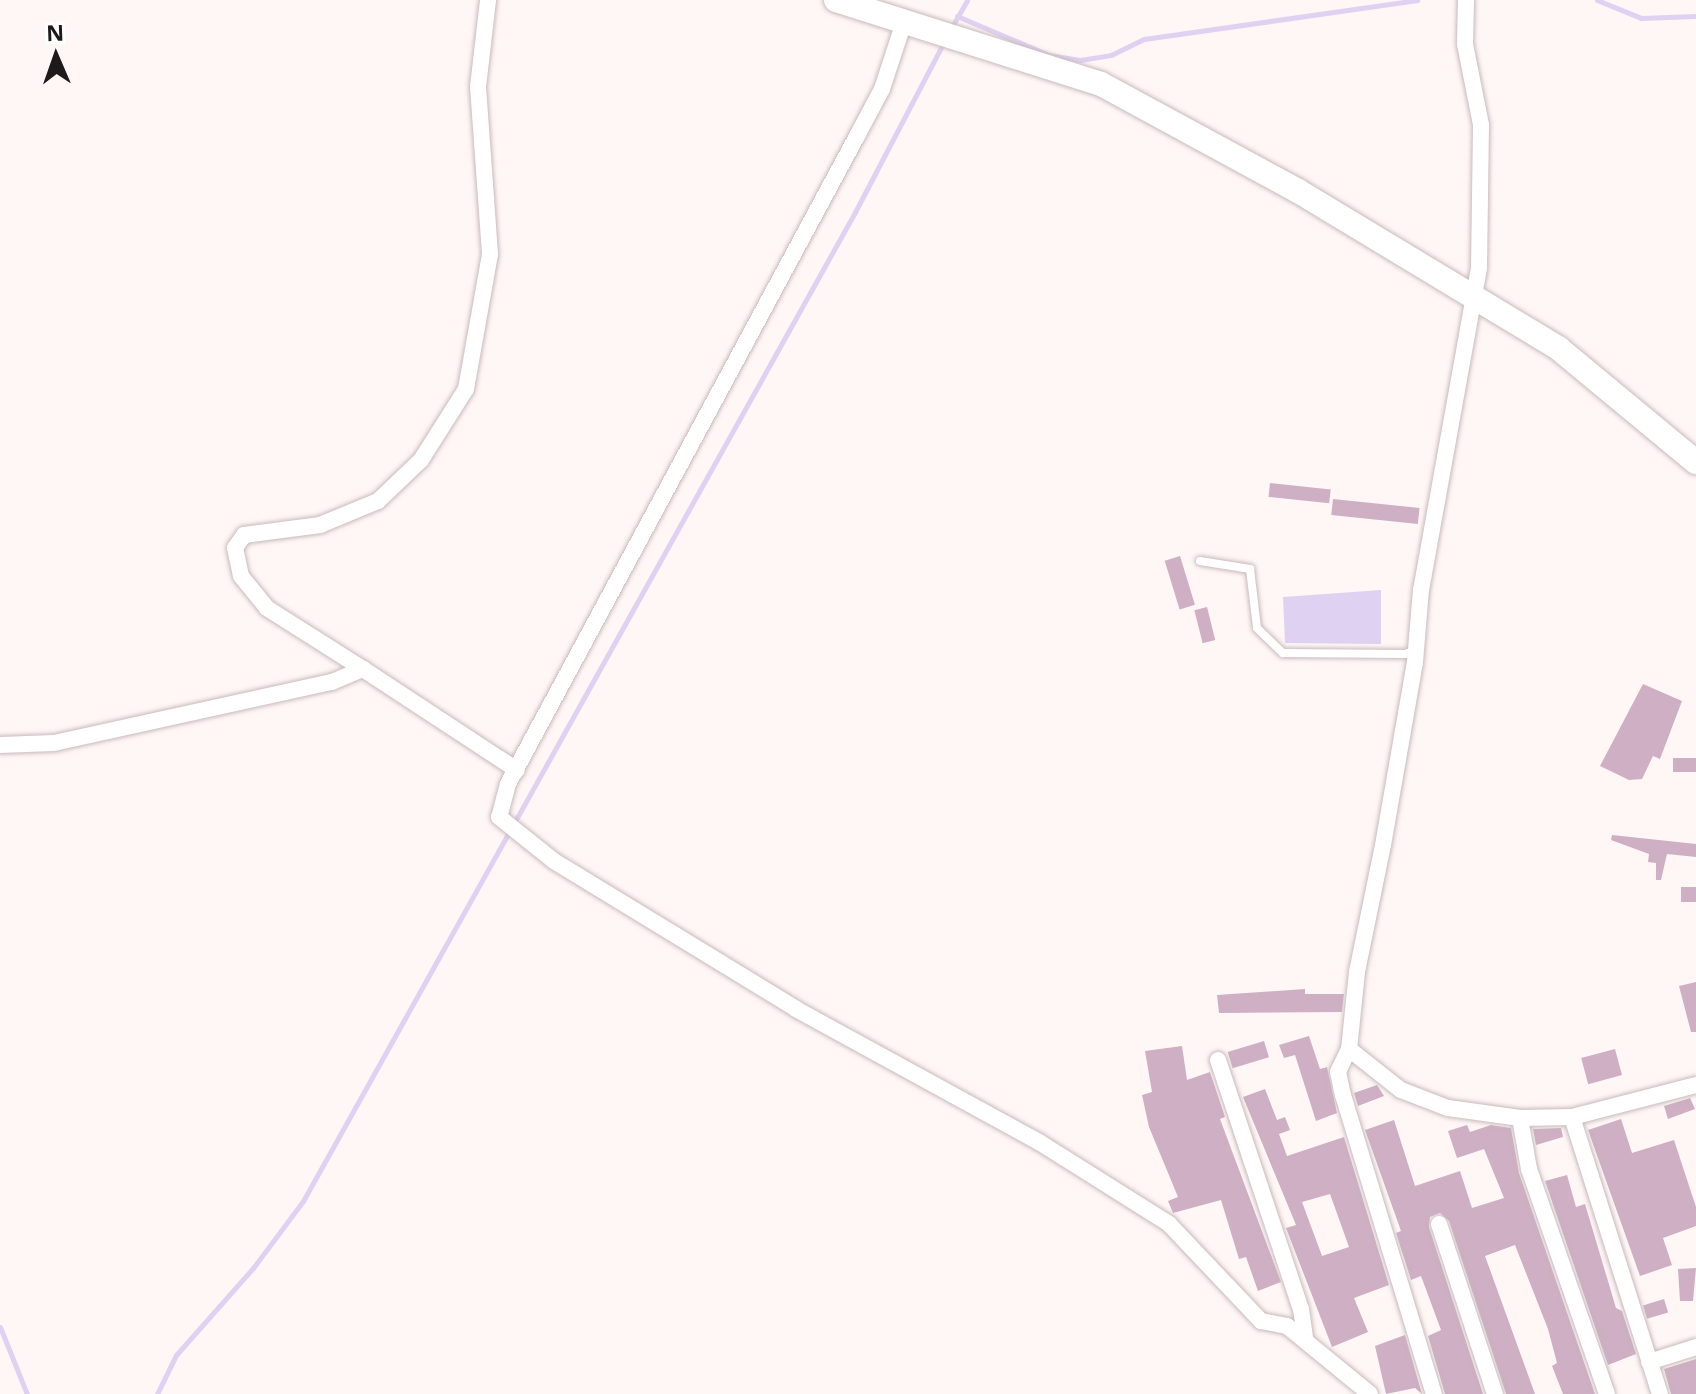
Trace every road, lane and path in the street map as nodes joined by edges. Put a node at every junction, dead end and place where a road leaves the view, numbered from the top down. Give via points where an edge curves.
1 (488, 0) edge
2 (836, 0) edge
3 (1466, 0) edge
4 (905, 19) junction
5 (1474, 297) junction
6 (1696, 462) edge
7 (1200, 561) dead end
8 (1416, 649) junction
9 (363, 669) junction
10 (0, 745) edge
11 (517, 770) junction
12 (1349, 1049) junction
13 (1218, 1060) dead end
14 (1696, 1085) edge
15 (1572, 1117) junction
16 (1520, 1118) junction
17 (1439, 1224) dead end
18 (1305, 1339) junction
19 (1696, 1347) edge
20 (1649, 1362) junction
21 (1370, 1394) edge
22 (1434, 1394) edge
23 (1495, 1394) edge
24 (1607, 1394) edge
25 (1660, 1394) edge

1 - 9 street via 478,87 490,254 466,389 421,460 378,501 320,525 244,535 235,548 241,576 267,608
2 - 4 main road
3 - 5 street via 1465,44 1481,125
4 - 5 main road via 1101,84 1298,191
4 - 11 street via 882,89
5 - 6 main road via 1558,348
5 - 8 street via 1421,589
7 - 8 lane via 1250,569 1257,628 1283,653 1405,654
8 - 12 street via 1357,972
9 - 10 street via 332,682 54,743
9 - 11 street
11 - 18 street via 501,797 499,817 554,861 796,1009 1039,1142 1169,1224 1261,1321 1287,1326
12 - 16 street via 1401,1090 1448,1108
12 - 22 street via 1338,1072 1343,1095
13 - 18 street via 1301,1309
14 - 15 street
15 - 16 street
15 - 20 street
16 - 24 street via 1529,1169
17 - 23 street
18 - 21 street
19 - 20 street
20 - 25 street

